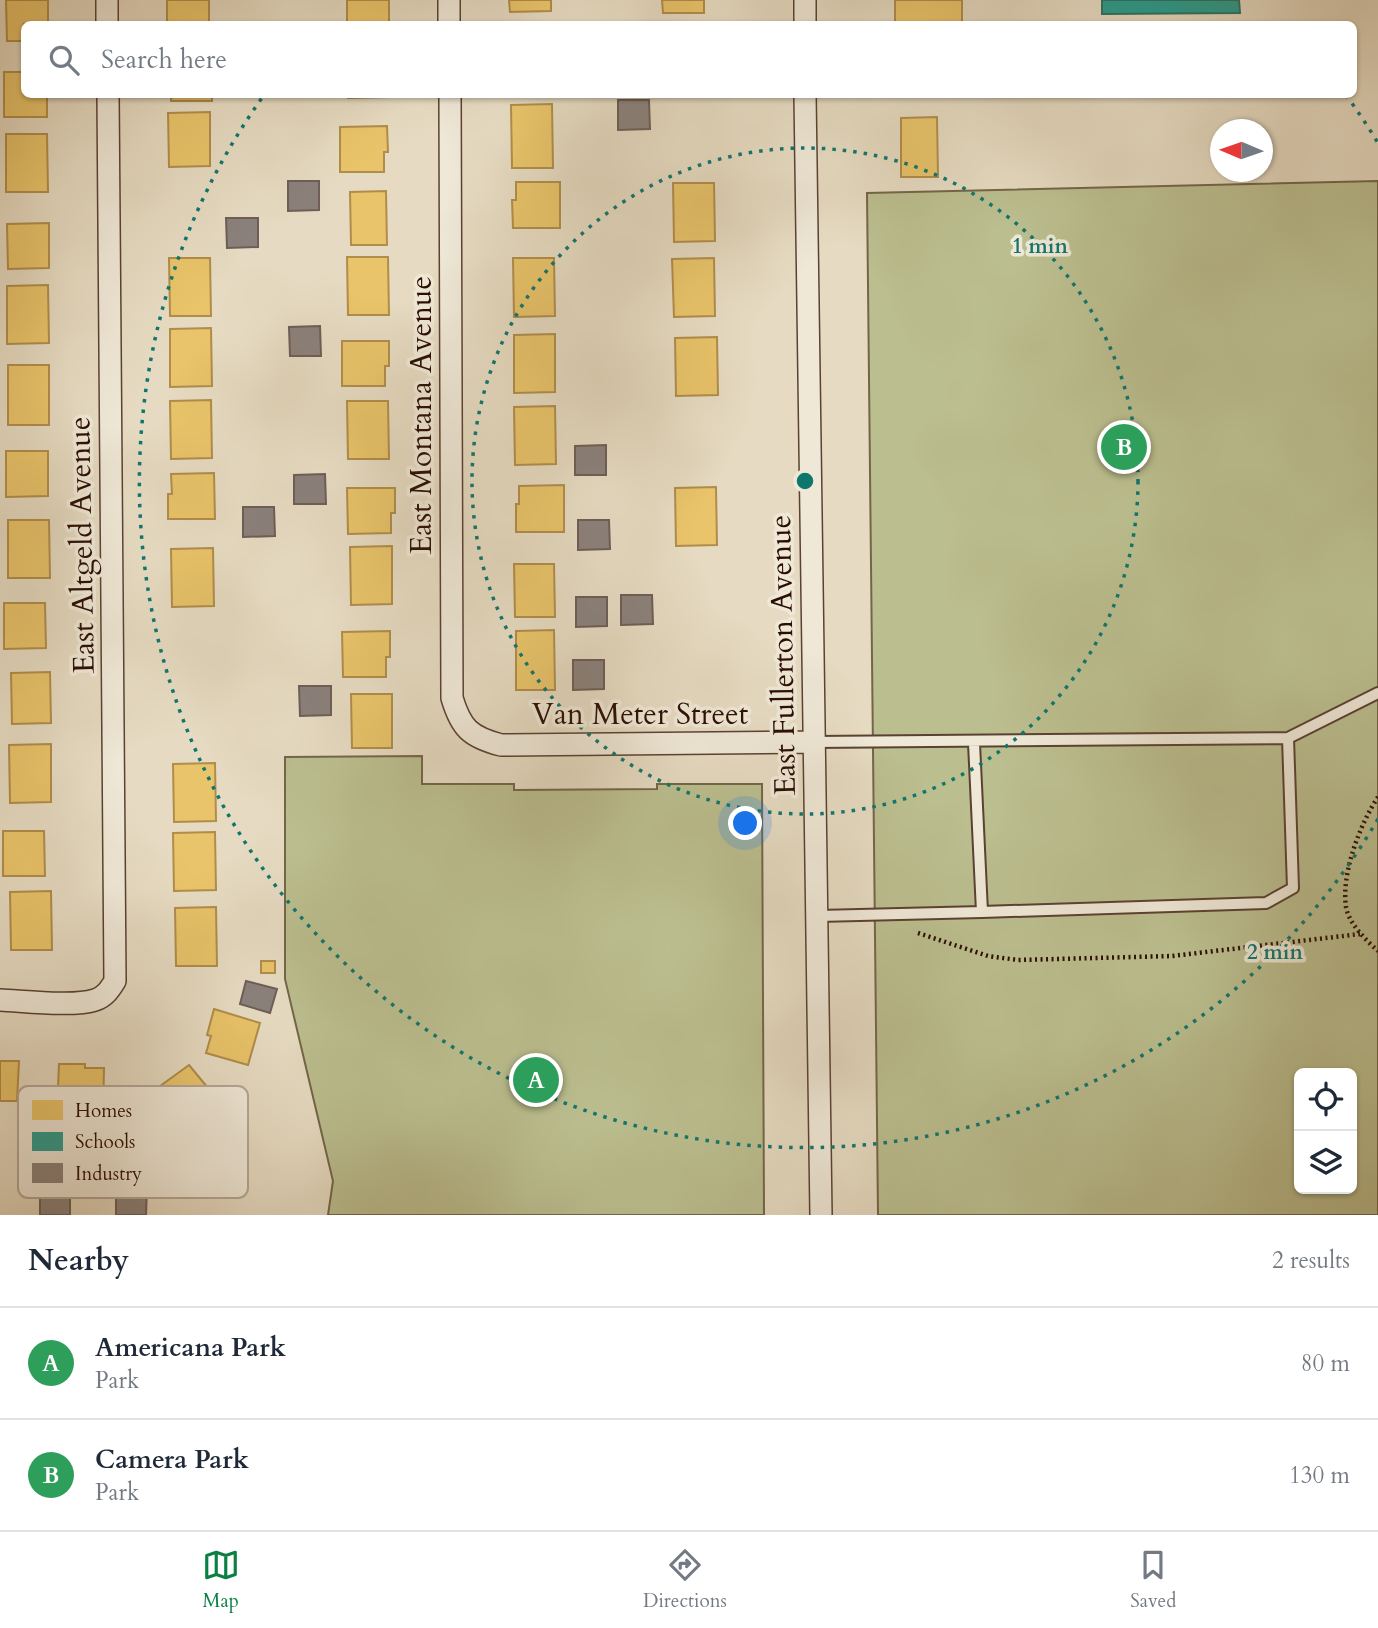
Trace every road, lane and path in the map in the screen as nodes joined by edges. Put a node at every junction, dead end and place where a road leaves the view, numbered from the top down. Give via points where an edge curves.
1 (107, 0) edge
2 (449, 0) edge
3 (805, 0) edge
4 (107, 21) edge
5 (449, 21) edge
6 (805, 21) edge
7 (108, 98) edge
8 (450, 98) edge
9 (805, 98) edge
10 (1378, 693) edge
11 (468, 732) joint
12 (1288, 738) junction
13 (814, 743) junction
14 (974, 743) junction
15 (1378, 797) edge
16 (982, 912) junction
17 (818, 916) junction
18 (883, 916) junction
19 (1360, 934) junction
20 (1378, 951) edge
21 (0, 1000) edge
22 (821, 1215) edge

1 - 4 street
2 - 5 street
3 - 6 street
7 - 21 street, East Altgeld Avenue via 115,981 97,1000
8 - 11 street, East Montana Avenue via 452,698
9 - 13 street, East Fullerton Avenue
10 - 12 lane
11 - 13 street, Van Meter Street via 501,745
12 - 14 lane
12 - 16 lane via 1293,888 1266,903
13 - 14 lane
13 - 17 street, East Fullerton Avenue
14 - 16 lane
15 - 19 path via 1351,855 1346,908
16 - 18 lane
17 - 18 lane
17 - 22 street, East Fullerton Avenue
18 - 19 path via 897,926 949,944 1018,960 1172,956
19 - 20 path

